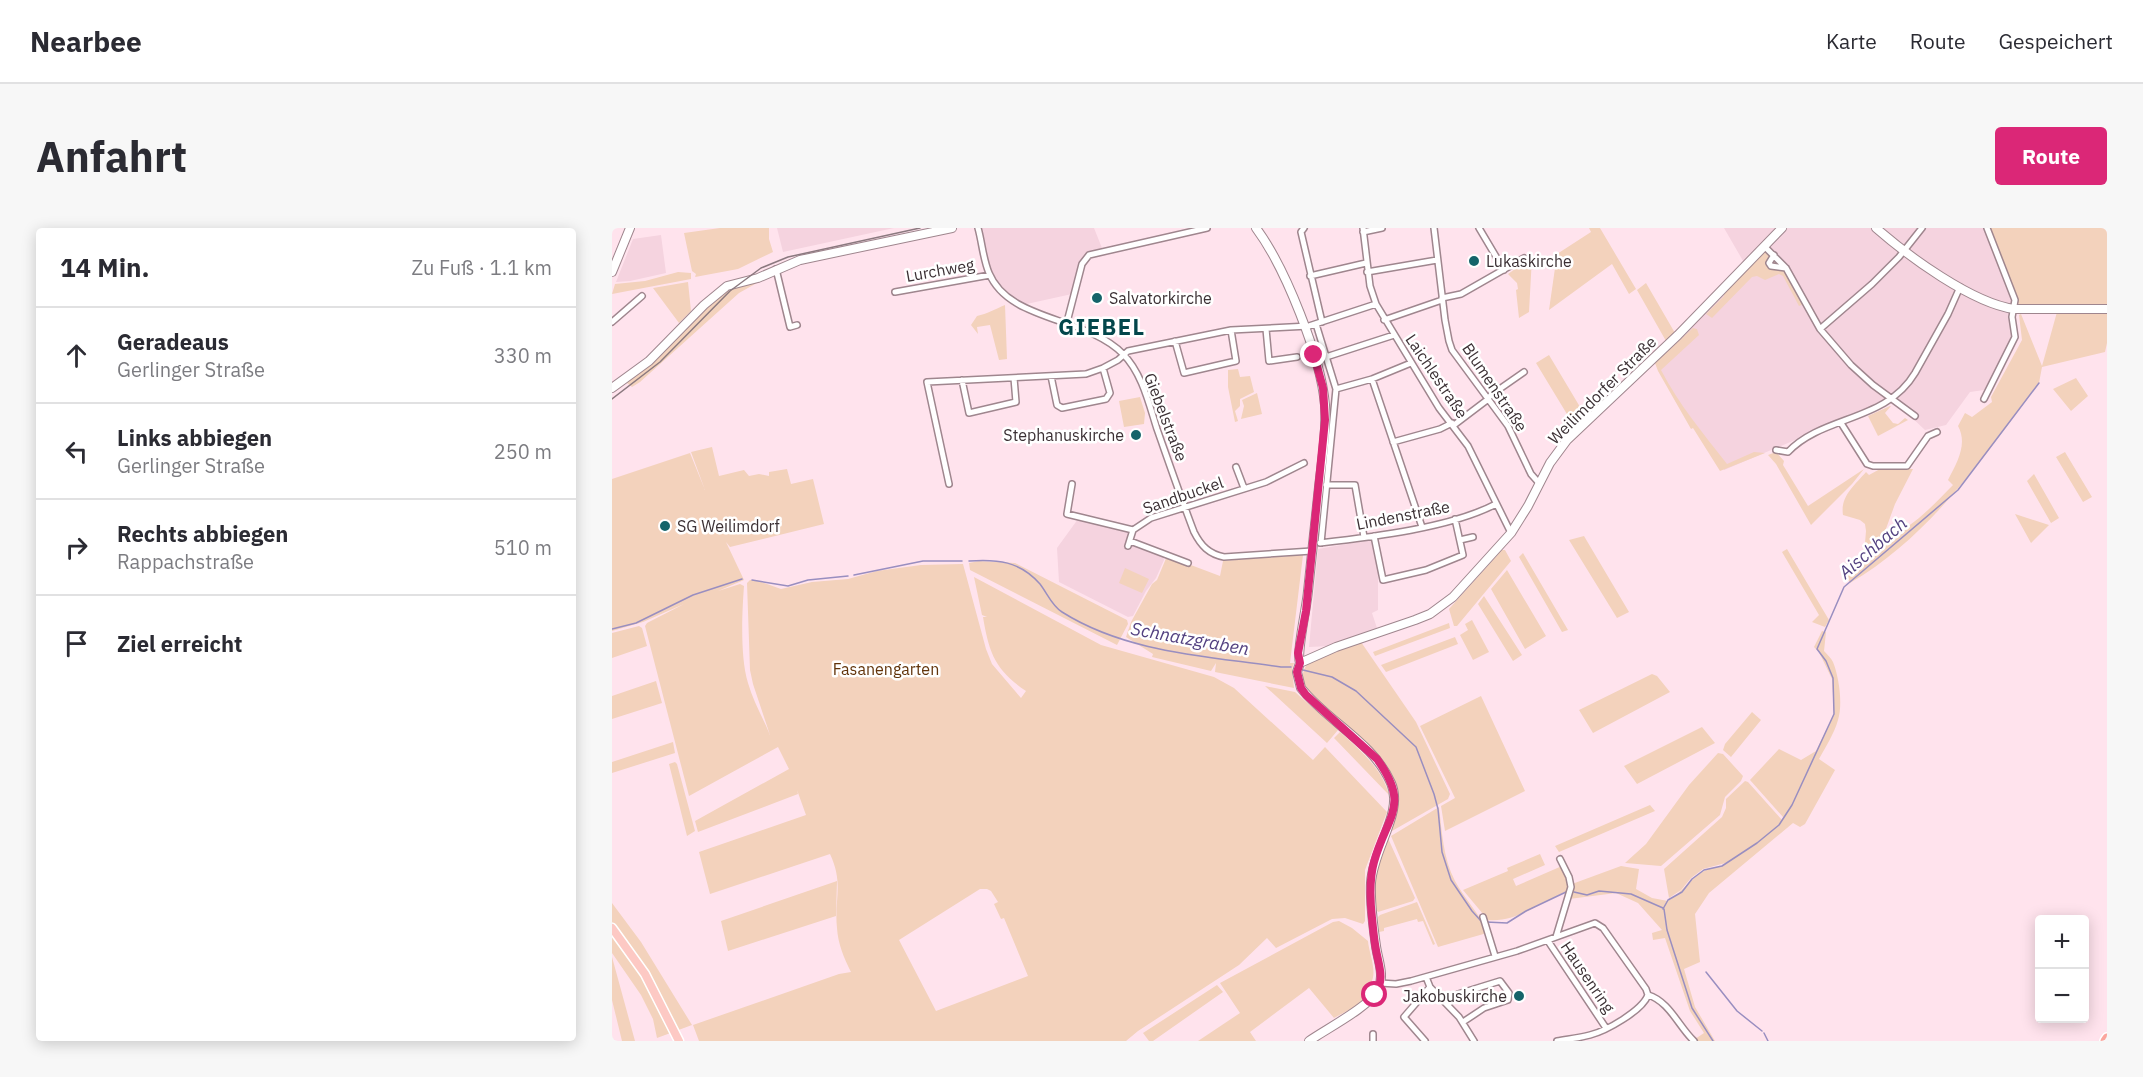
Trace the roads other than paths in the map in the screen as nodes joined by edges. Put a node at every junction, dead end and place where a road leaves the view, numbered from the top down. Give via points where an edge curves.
1 (630, 228) edge
2 (952, 228) edge
3 (978, 228) edge
4 (1207, 228) edge
5 (1257, 228) edge
6 (1304, 228) edge
7 (1382, 228) edge
8 (1434, 228) edge
9 (1479, 228) edge
10 (1782, 228) edge
11 (1876, 228) edge
12 (1922, 228) edge
13 (1987, 228) edge
14 (1363, 230) edge
15 (1764, 246) junction
16 (1903, 251) junction
17 (1774, 255) junction
18 (615, 256) edge
19 (1524, 258) dead end
20 (1437, 260) junction
21 (1366, 263) junction
22 (1786, 268) junction
23 (776, 269) junction
24 (1504, 270) junction
25 (612, 272) edge
26 (1367, 272) junction
27 (990, 275) junction
28 (1310, 276) junction
29 (1960, 287) junction
30 (895, 292) dead end
31 (642, 296) dead end
32 (1442, 299) junction
33 (1376, 304) junction
34 (2014, 309) junction
35 (2107, 309) edge
36 (1384, 320) junction
37 (612, 322) edge
38 (1067, 322) junction
39 (1319, 323) junction
40 (796, 325) dead end
41 (1305, 326) junction
42 (1266, 329) junction
43 (1820, 329) junction
44 (1231, 330) junction
45 (1394, 335) junction
46 (1174, 341) junction
47 (1123, 355) junction
48 (1298, 357) dead end
49 (1326, 357) junction
50 (1411, 363) junction
51 (1103, 368) junction
52 (1524, 372) dead end
53 (1052, 376) junction
54 (1014, 378) junction
55 (1372, 379) junction
56 (962, 380) junction
57 (612, 388) edge
58 (1336, 389) junction
59 (1892, 399) junction
60 (1984, 399) dead end
61 (1488, 400) junction
62 (1915, 416) dead end
63 (1841, 423) junction
64 (1453, 424) junction
65 (1937, 432) dead end
66 (1393, 442) junction
67 (1776, 450) dead end
68 (1304, 463) dead end
69 (1236, 467) dead end
70 (1539, 483) junction
71 (949, 484) dead end
72 (1072, 484) dead end
73 (1326, 485) junction
74 (1244, 488) junction
75 (1496, 504) junction
76 (1185, 507) junction
77 (1455, 519) junction
78 (1422, 527) junction
79 (1133, 530) junction
80 (1511, 532) junction
81 (1374, 536) junction
82 (1364, 537) junction
83 (1473, 537) dead end
84 (1460, 540) junction
85 (1315, 545) junction
86 (1188, 563) dead end
87 (1300, 663) junction
88 (1560, 859) dead end
89 (1485, 921) dead end
90 (612, 928) edge
91 (1556, 937) junction
92 (1548, 941) junction
93 (1496, 956) junction
94 (1426, 977) junction
95 (1380, 983) junction
96 (1430, 987) junction
97 (1648, 995) junction
98 (1448, 1004) junction
99 (1463, 1022) junction
100 (1606, 1029) junction
101 (1373, 1034) dead end
102 (1692, 1039) edge
103 (679, 1041) edge
104 (1309, 1041) edge
105 (1373, 1041) edge
106 (1425, 1041) edge
107 (1474, 1041) edge
108 (1557, 1041) edge

1 - 18 main road
2 - 23 main road via 816,256
3 - 27 street, Giebelstraße
4 - 38 street via 1089,255 1082,264
5 - 41 main road via 1272,251
6 - 28 street via 1301,232
7 - 14 street
8 - 20 street, Blumenstraße
9 - 24 street
10 - 15 main road, Weilimdorfer Straße
11 - 16 main road
12 - 16 street
13 - 34 street via 2014,296
14 - 21 street, Laichlestraße
15 - 17 street
15 - 70 main road, Weilimdorfer Straße via 1568,440
16 - 29 main road
16 - 43 street via 1861,296
17 - 22 street
17 - 22 street via 1771,266
18 - 25 main road
19 - 24 street
20 - 26 street
20 - 32 street, Blumenstraße
21 - 26 street, Laichlestraße
21 - 28 street
22 - 43 street
23 - 40 street via 790,327
23 - 57 main road via 722,289 650,361
24 - 32 street via 1459,295
26 - 33 street, Laichlestraße
27 - 30 street, Lurchweg
27 - 38 street, Giebelstraße via 1015,303
28 - 39 street
29 - 34 main road via 2000,307
29 - 59 street via 1910,382
31 - 37 street
32 - 36 street
32 - 61 street, Blumenstraße via 1452,350
33 - 36 street, Laichlestraße
33 - 39 street
34 - 35 main road
34 - 60 street via 2014,342
36 - 45 street, Laichlestraße
38 - 47 street, Giebelstraße via 1100,337
39 - 41 street
39 - 49 street
41 - 42 street
41 - 85 main road via 1323,388 1325,420
42 - 44 street
42 - 48 street via 1269,361
43 - 59 street via 1851,364
44 - 46 street
44 - 46 street via 1236,360 1184,373
45 - 49 street
45 - 50 street, Laichlestraße
46 - 47 street
47 - 51 street
47 - 76 street, Giebelstraße via 1143,388
49 - 58 street
50 - 55 street
50 - 64 street, Laichlestraße
51 - 53 street
51 - 53 street via 1110,393 1106,399 1062,408 1057,405
52 - 61 street
53 - 54 street
54 - 56 street
54 - 56 street via 1016,402 969,413
55 - 58 street
55 - 66 street
56 - 71 street via 927,382
58 - 73 street
59 - 62 street
59 - 63 street
61 - 64 street
61 - 70 street, Blumenstraße via 1508,426
63 - 65 street via 1864,462 1873,466 1907,466 1928,436
63 - 67 street via 1799,441 1788,452
64 - 66 street
64 - 75 street, Laichlestraße
66 - 78 street
68 - 74 street, Sandbuckel
69 - 74 street, Sandbuckel
70 - 80 main road, Weilimdorfer Straße
72 - 79 street, Sandbuckel via 1068,514
73 - 82 street via 1355,484
73 - 85 street
74 - 76 street, Sandbuckel
75 - 77 street, Lindenstraße
75 - 80 street, Laichlestraße
76 - 79 street, Sandbuckel via 1151,518
76 - 85 street, Giebelstraße via 1198,539 1216,555 1234,557
77 - 78 street, Lindenstraße
77 - 84 street
78 - 81 street, Lindenstraße
79 - 86 street, Sandbuckel via 1129,544
80 - 87 main road, Weilimdorfer Straße via 1453,597 1430,614
81 - 82 street, Lindenstraße
81 - 84 street via 1383,580 1426,570 1463,555
82 - 85 street, Lindenstraße
83 - 84 street
85 - 87 main road via 1298,653
87 - 95 main road via 1297,672 1301,688 1377,759 1395,792 1395,807 1373,865 1371,882
88 - 91 street, Hausenring via 1571,887
89 - 93 street
90 - 103 main road via 649,981
91 - 92 street, Hausenring
91 - 97 street, Hausenring via 1590,924 1600,925
92 - 93 street, Hausenring
92 - 100 street, Hausenring
93 - 94 street, Hausenring
94 - 95 street, Hausenring
94 - 96 street
95 - 104 main road via 1366,1004
96 - 98 street
96 - 106 street via 1404,1017
97 - 100 street, Hausenring via 1627,1017
97 - 102 street, Hausenring via 1667,1008
98 - 99 street
98 - 99 street via 1458,994 1500,981 1509,993 1508,1000 1484,1008
99 - 107 street
100 - 108 street, Hausenring
101 - 105 street

